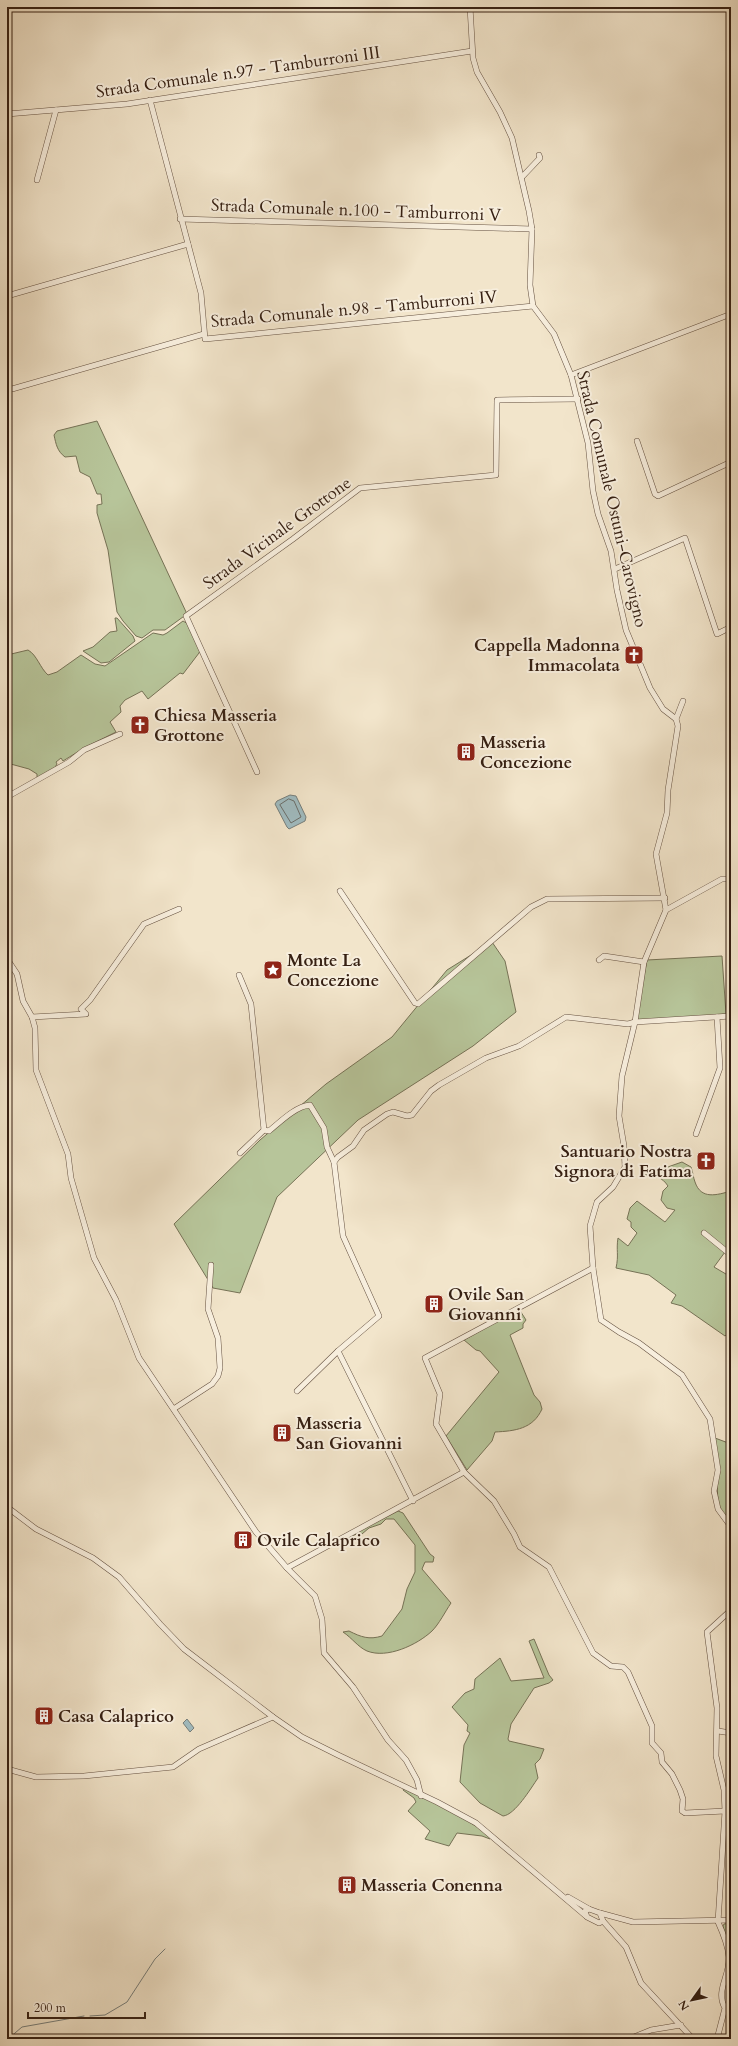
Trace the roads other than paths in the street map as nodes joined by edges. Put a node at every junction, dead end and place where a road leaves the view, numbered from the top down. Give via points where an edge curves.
1 (470, 7) edge
2 (472, 51) junction
3 (150, 100) junction
4 (56, 110) junction
5 (7, 114) edge
6 (539, 155) dead end
7 (522, 177) junction
8 (37, 180) dead end
9 (181, 219) junction
10 (532, 229) junction
11 (188, 244) junction
12 (7, 296) edge
13 (533, 306) junction
14 (731, 314) edge
15 (204, 334) junction
16 (571, 375) junction
17 (12, 389) dead end
18 (578, 399) junction
19 (637, 441) dead end
20 (731, 462) edge
21 (615, 570) junction
22 (731, 627) edge
23 (683, 701) dead end
24 (676, 719) junction
25 (120, 734) dead end
26 (257, 772) dead end
27 (7, 797) edge
28 (731, 882) edge
29 (340, 891) dead end
30 (666, 898) junction
31 (179, 909) dead end
32 (666, 910) junction
33 (7, 959) edge
34 (599, 960) dead end
35 (644, 962) junction
36 (239, 975) dead end
37 (717, 1016) junction
38 (731, 1016) edge
39 (32, 1017) junction
40 (635, 1022) junction
41 (264, 1130) junction
42 (696, 1134) dead end
43 (240, 1153) dead end
44 (334, 1162) junction
45 (704, 1233) dead end
46 (731, 1255) edge
47 (211, 1265) dead end
48 (593, 1268) junction
49 (338, 1351) junction
50 (298, 1391) dead end
51 (175, 1408) junction
52 (464, 1472) junction
53 (413, 1501) junction
54 (7, 1507) edge
55 (731, 1545) edge
56 (287, 1568) junction
57 (731, 1610) edge
58 (273, 1717) junction
59 (718, 1731) junction
60 (731, 1733) edge
61 (7, 1769) edge
62 (421, 1796) junction
63 (725, 1810) junction
64 (558, 1891) junction
65 (589, 1909) junction
66 (600, 1913) junction
67 (586, 1916) junction
68 (616, 1918) junction
69 (731, 1920) edge
70 (602, 1921) junction
71 (718, 1922) junction
72 (680, 2025) junction
73 (629, 2039) edge
74 (693, 2039) edge
75 (717, 2039) edge

1 - 2 street, Strada Comunale Ostuni-Carovigno
2 - 3 street, Strada Comunale n.97 - Tamburroni III
2 - 7 street, Strada Comunale Ostuni-Carovigno via 477,72 512,138
3 - 4 street, Strada Comunale n.97 - Tamburroni III
3 - 9 street, Strada Comunale n.98 - Tamburroni IV
4 - 5 street, Strada Comunale n.97 - Tamburroni III
4 - 8 street
6 - 7 street via 540,158
7 - 10 street, Strada Comunale Ostuni-Carovigno
9 - 10 street, Strada Comunale n.100 - Tamburroni V
9 - 11 street, Strada Comunale n.98 - Tamburroni IV
10 - 13 street, Strada Comunale Ostuni-Carovigno via 530,285
11 - 12 street
11 - 15 street, Strada Comunale n.98 - Tamburroni IV via 201,293
13 - 15 street, Strada Comunale n.98 - Tamburroni IV via 205,339
13 - 16 street, Strada Comunale Ostuni-Carovigno via 554,334
14 - 16 street
15 - 17 street
16 - 18 street, Strada Comunale Ostuni-Carovigno
18 - 21 street, Strada Comunale Ostuni-Carovigno via 588,443 593,491
18 - 26 street, Strada Vicinale Grottone via 497,400 496,475 360,488 186,616
19 - 20 street via 655,494 658,496
21 - 22 street via 685,538 717,634
21 - 24 street, Strada Comunale Ostuni-Carovigno via 616,590 626,630 640,666 663,710
23 - 24 street
24 - 30 street via 678,726 667,813 656,854
25 - 27 street via 84,750 69,762
28 - 32 street via 722,879
29 - 30 street via 418,1004 532,907 547,899
30 - 32 street
31 - 39 street via 144,924 81,1009 86,1014
32 - 35 street
33 - 39 street via 17,974 23,1001
34 - 35 street via 604,956
35 - 40 street
36 - 41 street via 251,1004
37 - 38 street
37 - 40 street
37 - 42 street via 720,1068
39 - 51 street via 35,1028 36,1070 68,1154 71,1178 94,1258 116,1300 139,1358
40 - 44 street via 620,1024 569,1016 563,1018 519,1046 486,1058 431,1091 412,1115 393,1112 387,1114 364,1130 354,1146
40 - 48 street via 622,1076 619,1116 625,1167 613,1187 597,1202 590,1226
41 - 43 street
41 - 44 street via 269,1131 296,1110 310,1105 324,1128
44 - 49 street via 343,1236 379,1316
45 - 46 street
47 - 51 street via 207,1300 218,1338 218,1376 212,1384
48 - 52 street via 425,1358 440,1394 436,1424
48 - 55 street via 601,1320 639,1343 682,1375 710,1419 718,1470 714,1490 718,1510 729,1524
49 - 50 street
49 - 53 street
51 - 56 street via 256,1532
52 - 53 street
52 - 63 street via 494,1501 520,1547 549,1567 593,1653 611,1666 623,1667 628,1672 652,1726 652,1743 661,1753 662,1762 680,1790 683,1799 682,1811 685,1814
53 - 56 street
54 - 58 street via 36,1529 93,1558 118,1577 184,1649
56 - 62 street via 316,1596 322,1619 324,1653 353,1687 388,1740 406,1760 417,1780
57 - 59 street via 707,1632
58 - 61 street via 199,1749 173,1767 36,1777
58 - 62 street via 302,1737
59 - 60 street
59 - 63 street via 716,1756 724,1790
62 - 64 street via 476,1823
63 - 71 street
64 - 65 street
64 - 67 street
65 - 66 street
65 - 67 street via 585,1911
66 - 68 street
66 - 70 street
67 - 70 street
68 - 70 street
68 - 71 street via 633,1922
69 - 71 street
70 - 72 street via 626,1947 641,1983
71 - 75 street via 729,1957 728,1973 721,1991 725,2008
72 - 73 street via 651,2030
72 - 74 street

